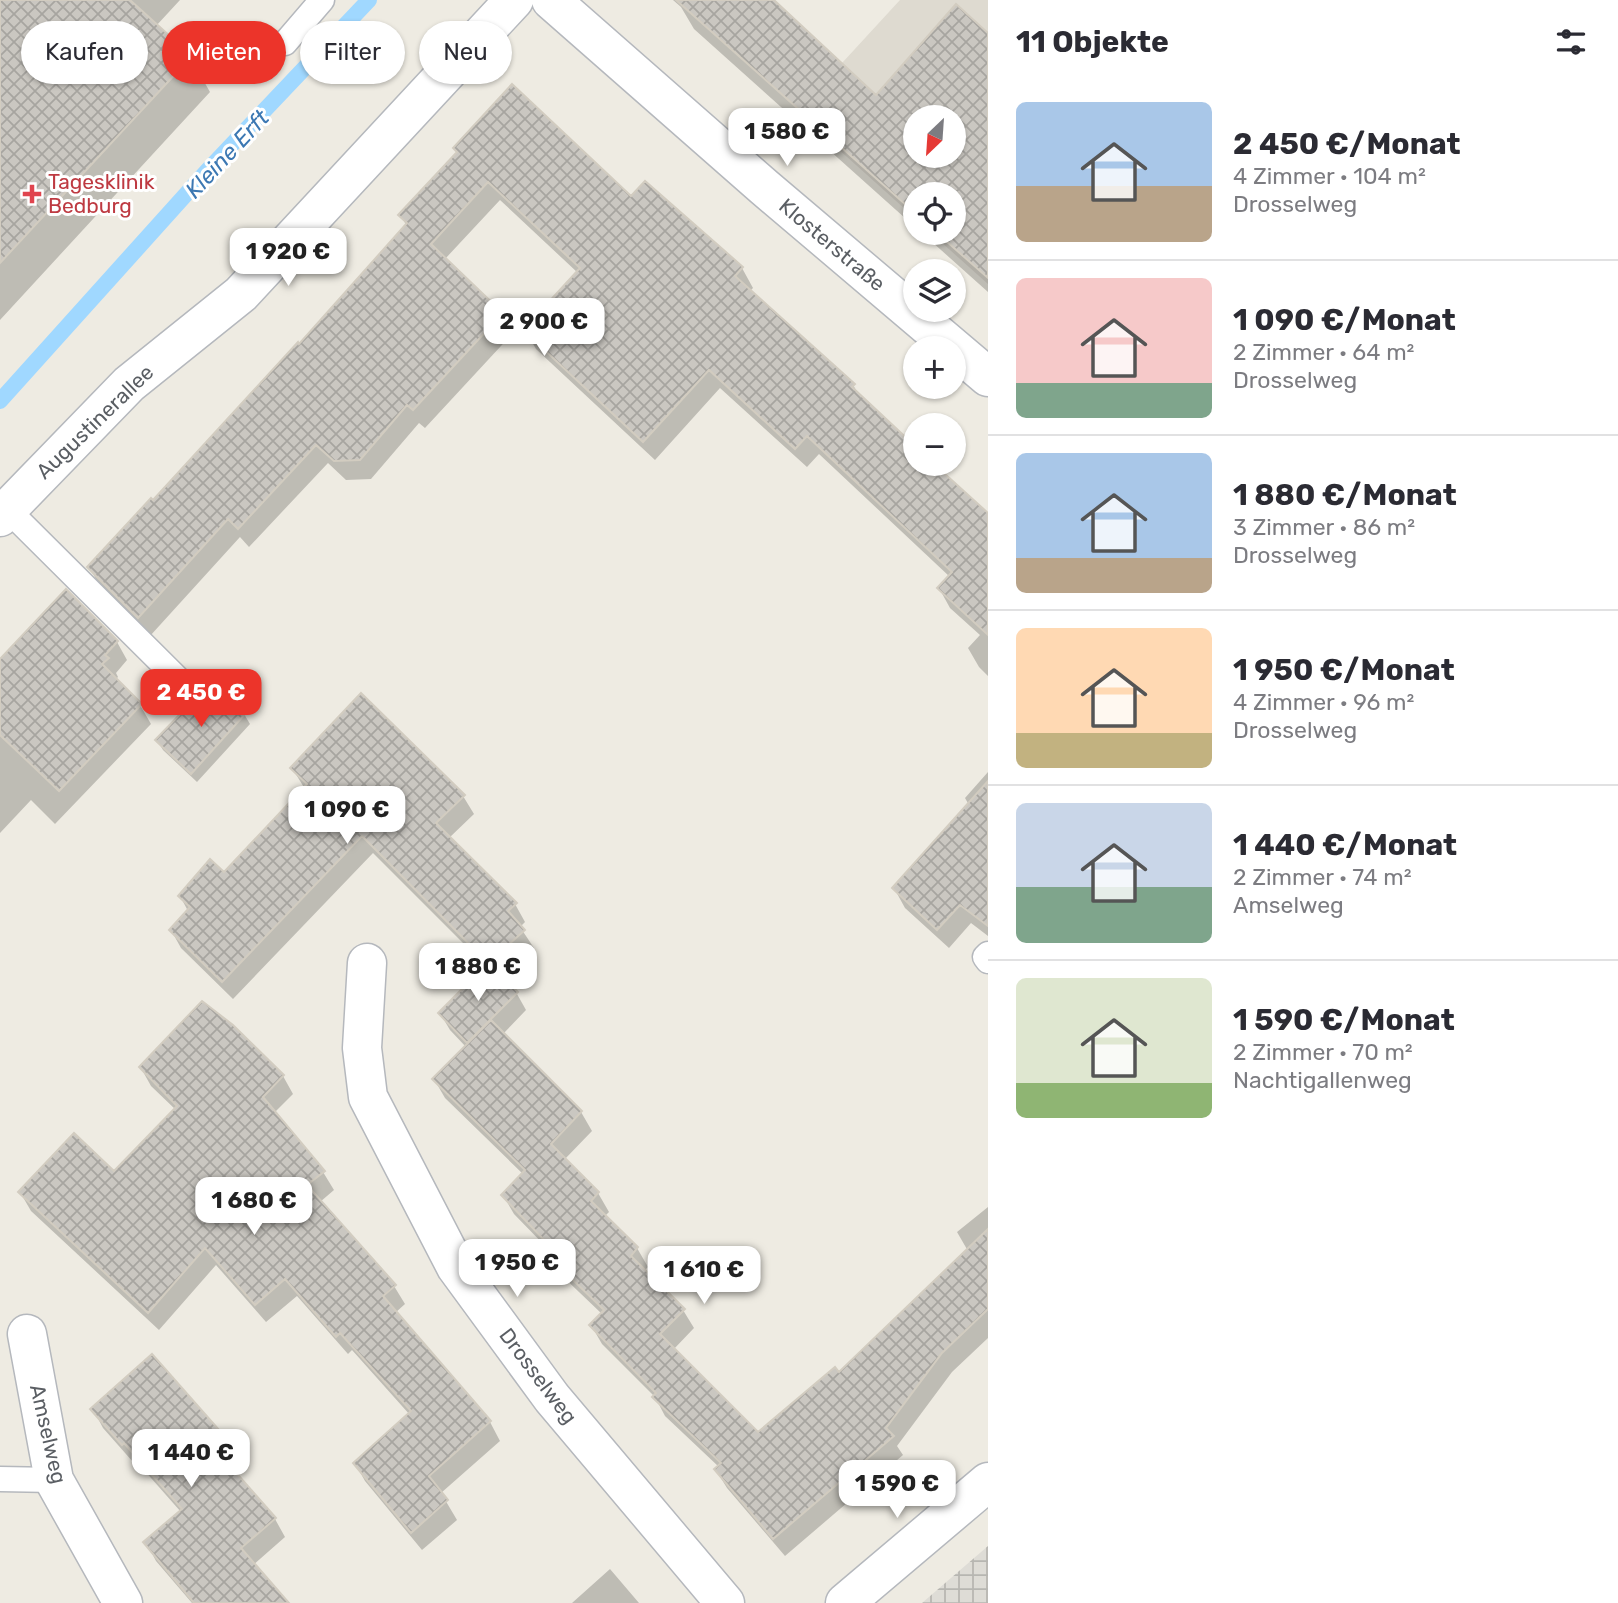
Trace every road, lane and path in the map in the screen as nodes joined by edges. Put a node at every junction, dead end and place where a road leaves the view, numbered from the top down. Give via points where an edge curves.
1 (322, 0) edge
2 (514, 0) edge
3 (551, 0) edge
4 (286, 42) edge
5 (988, 377) edge
6 (3, 513) edge
7 (186, 687) dead end
8 (988, 954) edge
9 (988, 961) edge
10 (367, 962) dead end
11 (27, 1334) dead end
12 (0, 1479) edge
13 (54, 1480) junction
14 (988, 1482) edge
15 (123, 1603) edge
16 (724, 1603) edge
17 (845, 1603) edge

1 - 4 lane
2 - 6 street, Augustinerallee via 241,294 129,384
3 - 5 street, Klosterstraße
6 - 7 lane
8 - 9 lane
10 - 16 street, Drosselweg via 362,1048 368,1097 456,1266 552,1398
11 - 13 street, Amselweg
12 - 13 lane
13 - 15 street, Amselweg
14 - 17 street

